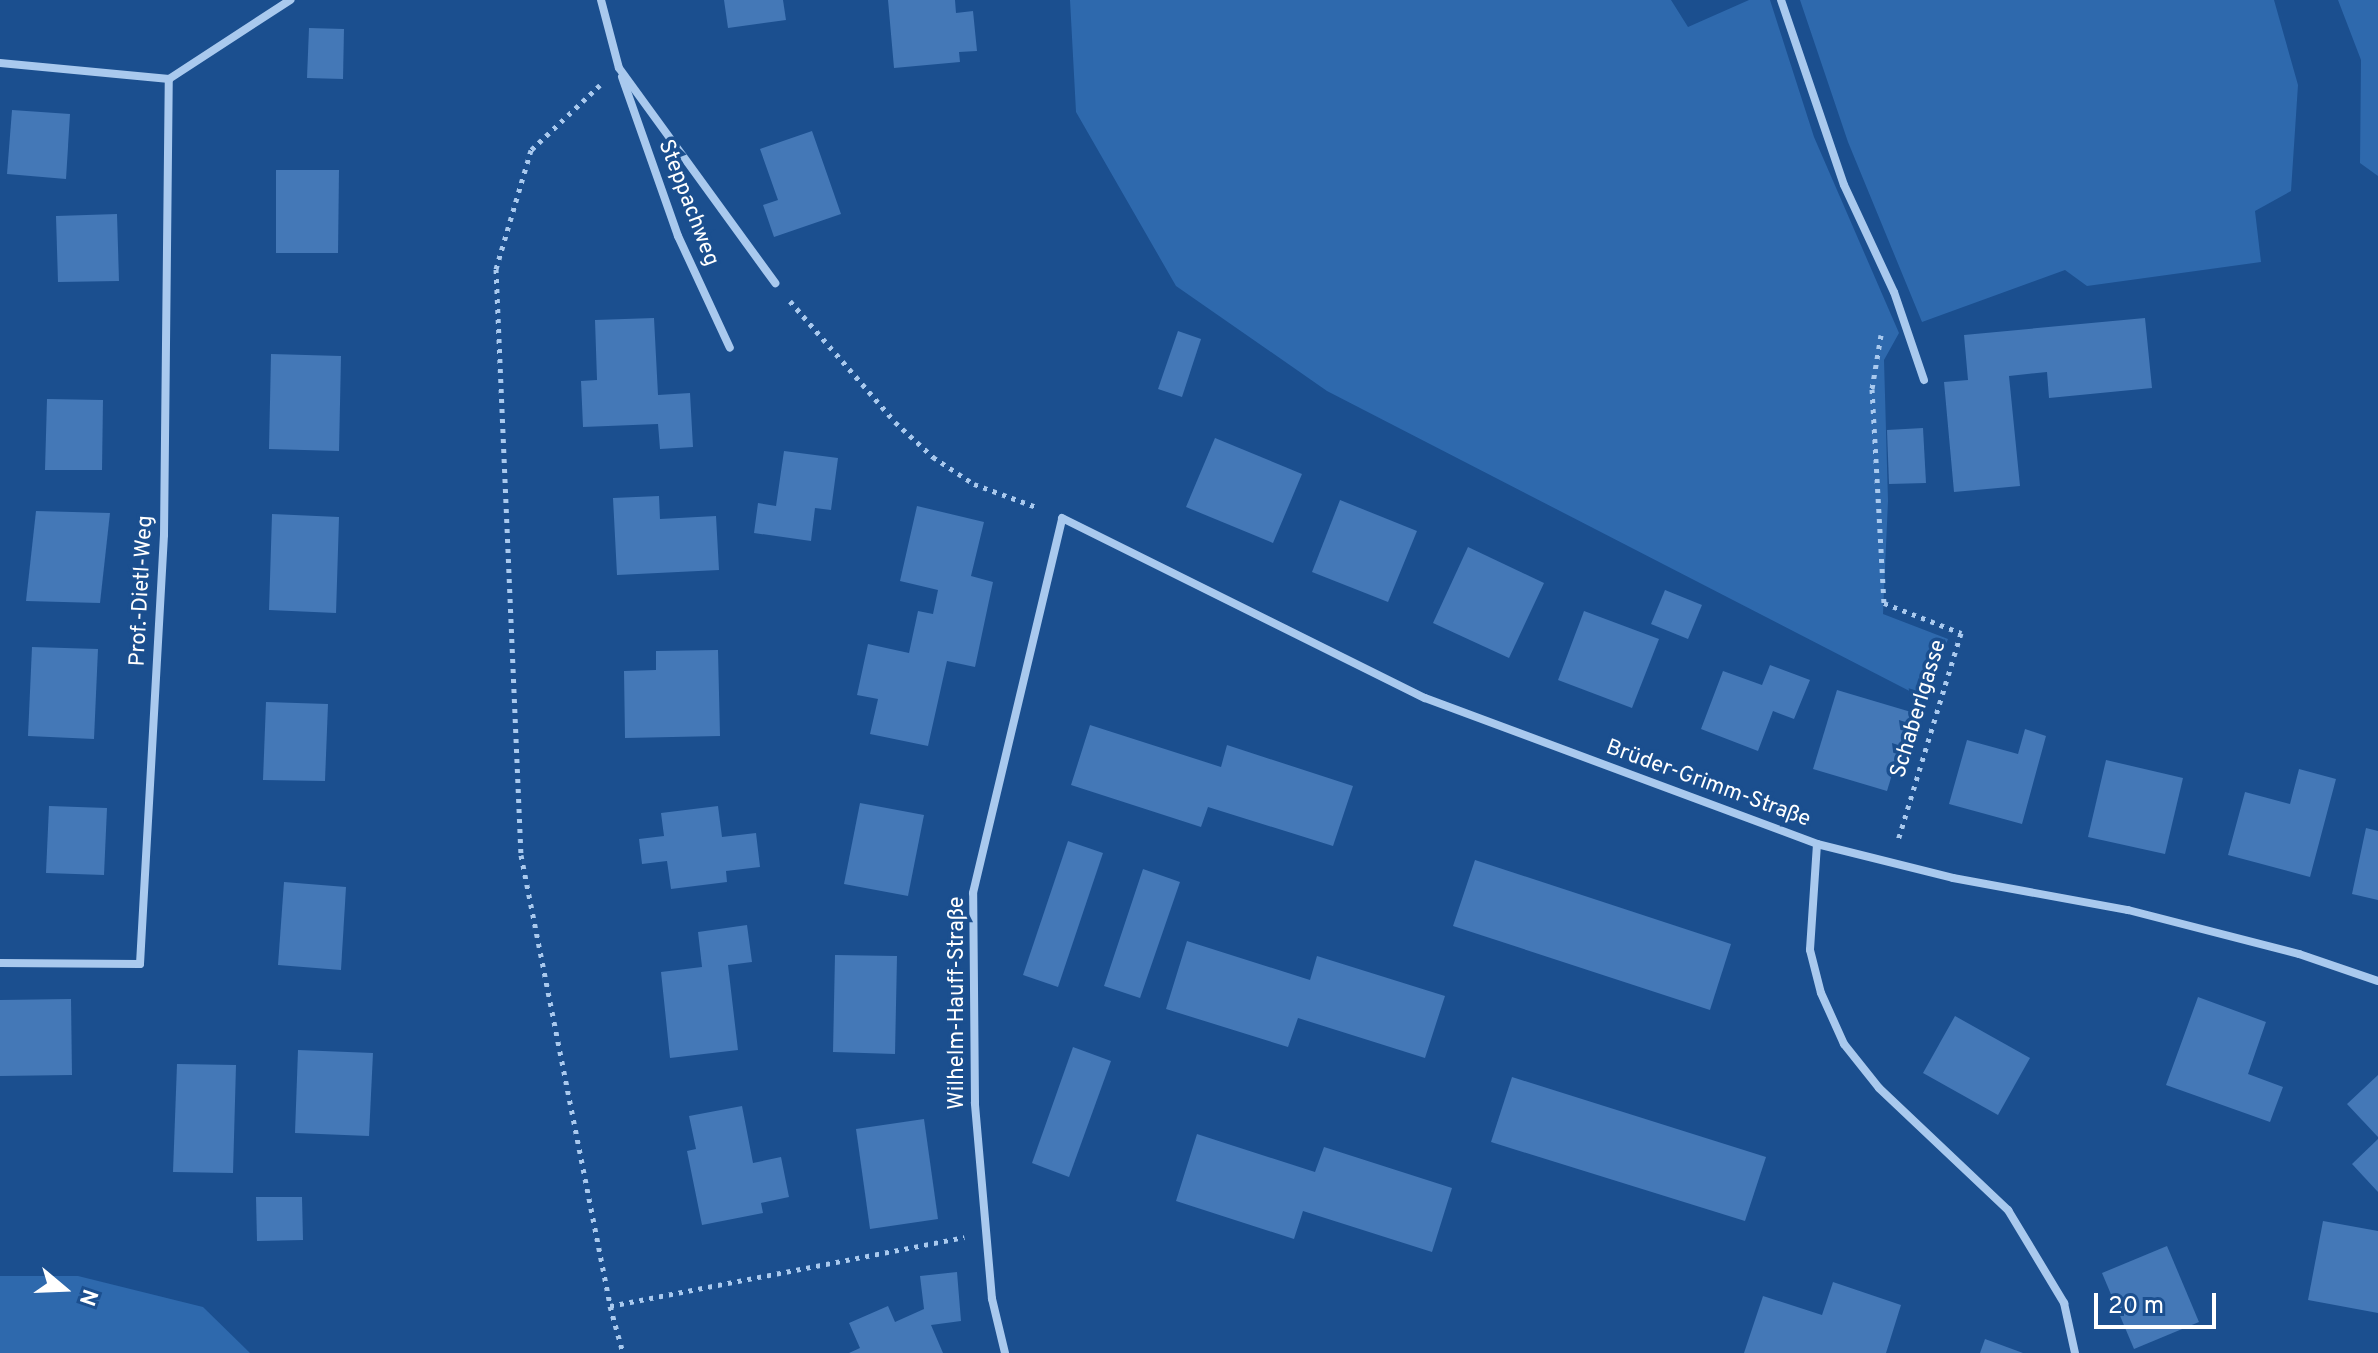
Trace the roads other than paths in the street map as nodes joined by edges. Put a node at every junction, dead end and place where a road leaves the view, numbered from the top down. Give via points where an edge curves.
1 (290, 0) edge
2 (601, 0) edge
3 (1781, 0) edge
4 (0, 63) edge
5 (619, 68) junction
6 (169, 79) junction
7 (775, 283) road end
8 (730, 348) dead end
9 (1924, 380) dead end
10 (1062, 518) joint
11 (1817, 844) junction
12 (0, 963) edge
13 (2378, 981) edge
14 (1005, 1353) edge
15 (2075, 1353) edge

1 - 6 street
2 - 5 street, Steppachweg
3 - 9 street via 1844,185 1894,292
4 - 6 street
5 - 7 street, Steppachweg
5 - 8 street, Steppachweg via 678,236
6 - 12 street, Prof.-Dietl-Weg via 164,535 140,964
10 - 11 street, Brüder-Grimm-Straße via 1425,698
10 - 14 street, Wilhelm-Hauff-Straße via 973,893 975,1103 985,1233
11 - 13 street, Brüder-Grimm-Straße via 2128,910 2299,954
11 - 15 street via 1810,950 1821,993 1844,1044 1879,1088 2008,1210 2064,1303

